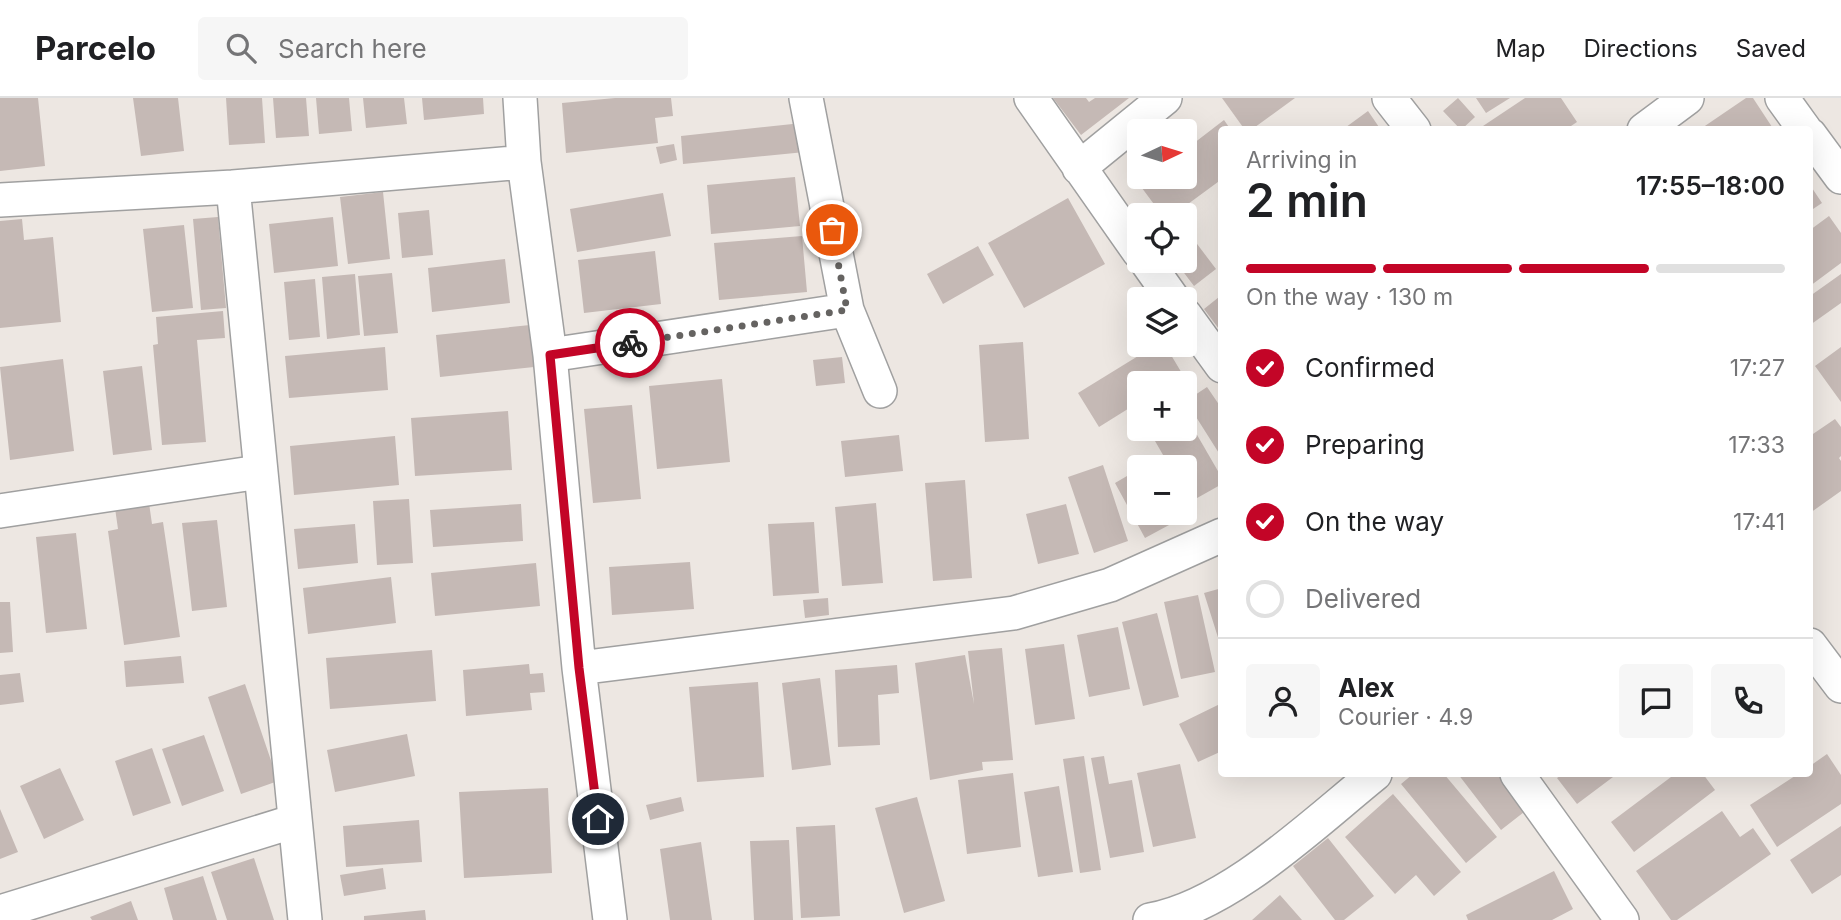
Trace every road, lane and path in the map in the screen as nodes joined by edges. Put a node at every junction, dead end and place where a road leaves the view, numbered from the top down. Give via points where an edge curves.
1 (520, 98) edge
2 (806, 98) edge
3 (1031, 98) edge
4 (1165, 98) edge
5 (1389, 98) edge
6 (1687, 98) edge
7 (1782, 98) edge
8 (1411, 126) edge
9 (1649, 126) edge
10 (1802, 126) edge
11 (1813, 139) edge
12 (524, 162) junction
13 (1079, 168) junction
14 (1841, 177) edge
15 (233, 187) junction
16 (0, 200) edge
17 (1127, 235) edge
18 (847, 310) junction
19 (1197, 332) edge
20 (550, 355) junction
21 (1218, 360) edge
22 (880, 391) dead end
23 (260, 472) junction
24 (0, 511) edge
25 (1218, 538) edge
26 (1813, 649) edge
27 (579, 668) junction
28 (1841, 686) edge
29 (1371, 777) edge
30 (1519, 777) edge
31 (295, 821) junction
32 (0, 912) edge
33 (1165, 919) edge
34 (305, 920) edge
35 (610, 920) edge
36 (1622, 920) edge

1 - 12 street
2 - 18 street
3 - 13 street
4 - 13 street
5 - 8 street
6 - 9 street
7 - 10 street
11 - 14 street
12 - 15 street
12 - 20 street
13 - 17 street
15 - 16 street
15 - 23 street
18 - 20 street
18 - 22 street
19 - 21 street
20 - 27 street
23 - 24 street
23 - 31 street
25 - 27 street via 1110,585 1014,613
26 - 28 street
27 - 35 street
29 - 33 street via 1240,882
30 - 36 street
31 - 32 street
31 - 34 street

